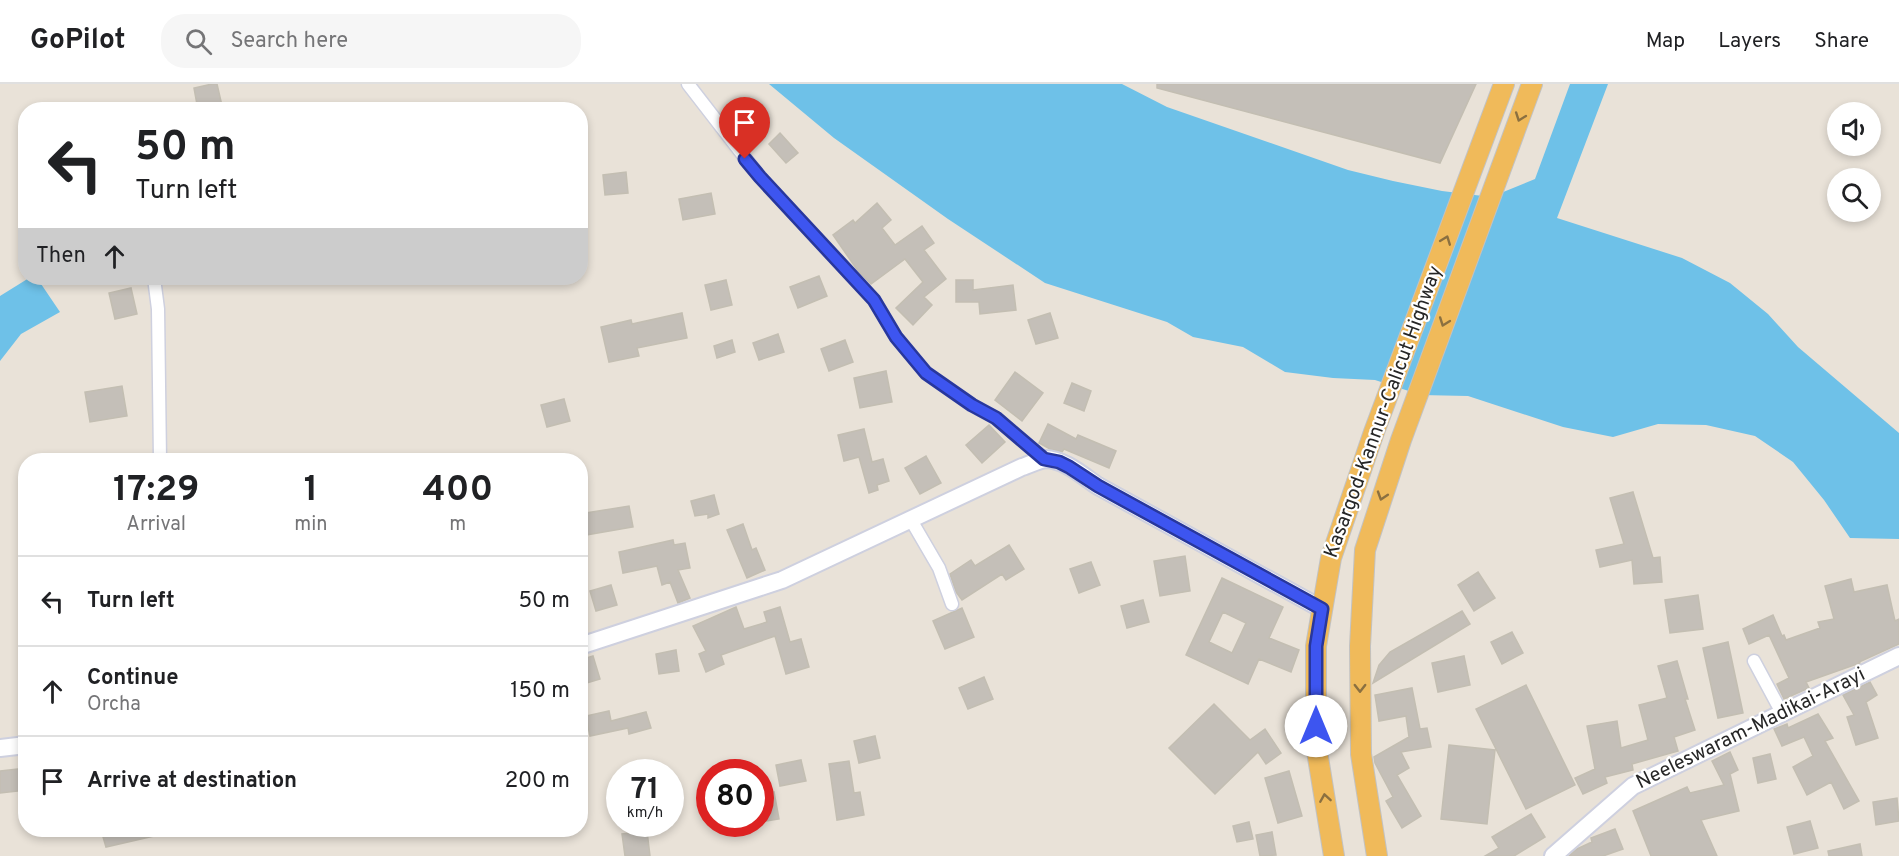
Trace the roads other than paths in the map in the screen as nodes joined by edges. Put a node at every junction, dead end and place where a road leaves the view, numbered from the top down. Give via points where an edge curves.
1 (687, 84) edge
2 (1504, 84) edge
3 (1532, 84) edge
4 (155, 285) edge
5 (160, 453) edge
6 (1044, 459) junction
7 (910, 520) junction
8 (952, 604) dead end
9 (1322, 609) junction
10 (588, 643) edge
11 (1899, 656) edge
12 (1754, 661) dead end
13 (1782, 713) junction
14 (18, 746) edge
15 (0, 748) edge
16 (1335, 856) edge
17 (1377, 856) edge
18 (1552, 856) edge

1 - 6 street via 760,177 874,300 896,337 926,373 996,418
9 -> 2 highway, Kasargod-Kannur-Calicut Highway via 1331,558 1374,432
3 -> 17 highway, Kasargod-Kannur-Calicut Highway via 1401,440 1365,550 1360,646 1361,754
4 - 5 street
6 - 7 main road
6 - 9 main road via 1069,467
7 - 8 street via 939,568
7 - 10 main road via 782,580
16 -> 9 highway, Kasargod-Kannur-Calicut Highway via 1316,745 1316,646
11 - 13 main road, Neeleswaram-Madikai-Arayi
12 - 13 street
13 - 18 main road, Neeleswaram-Madikai-Arayi via 1634,786
14 - 15 main road

